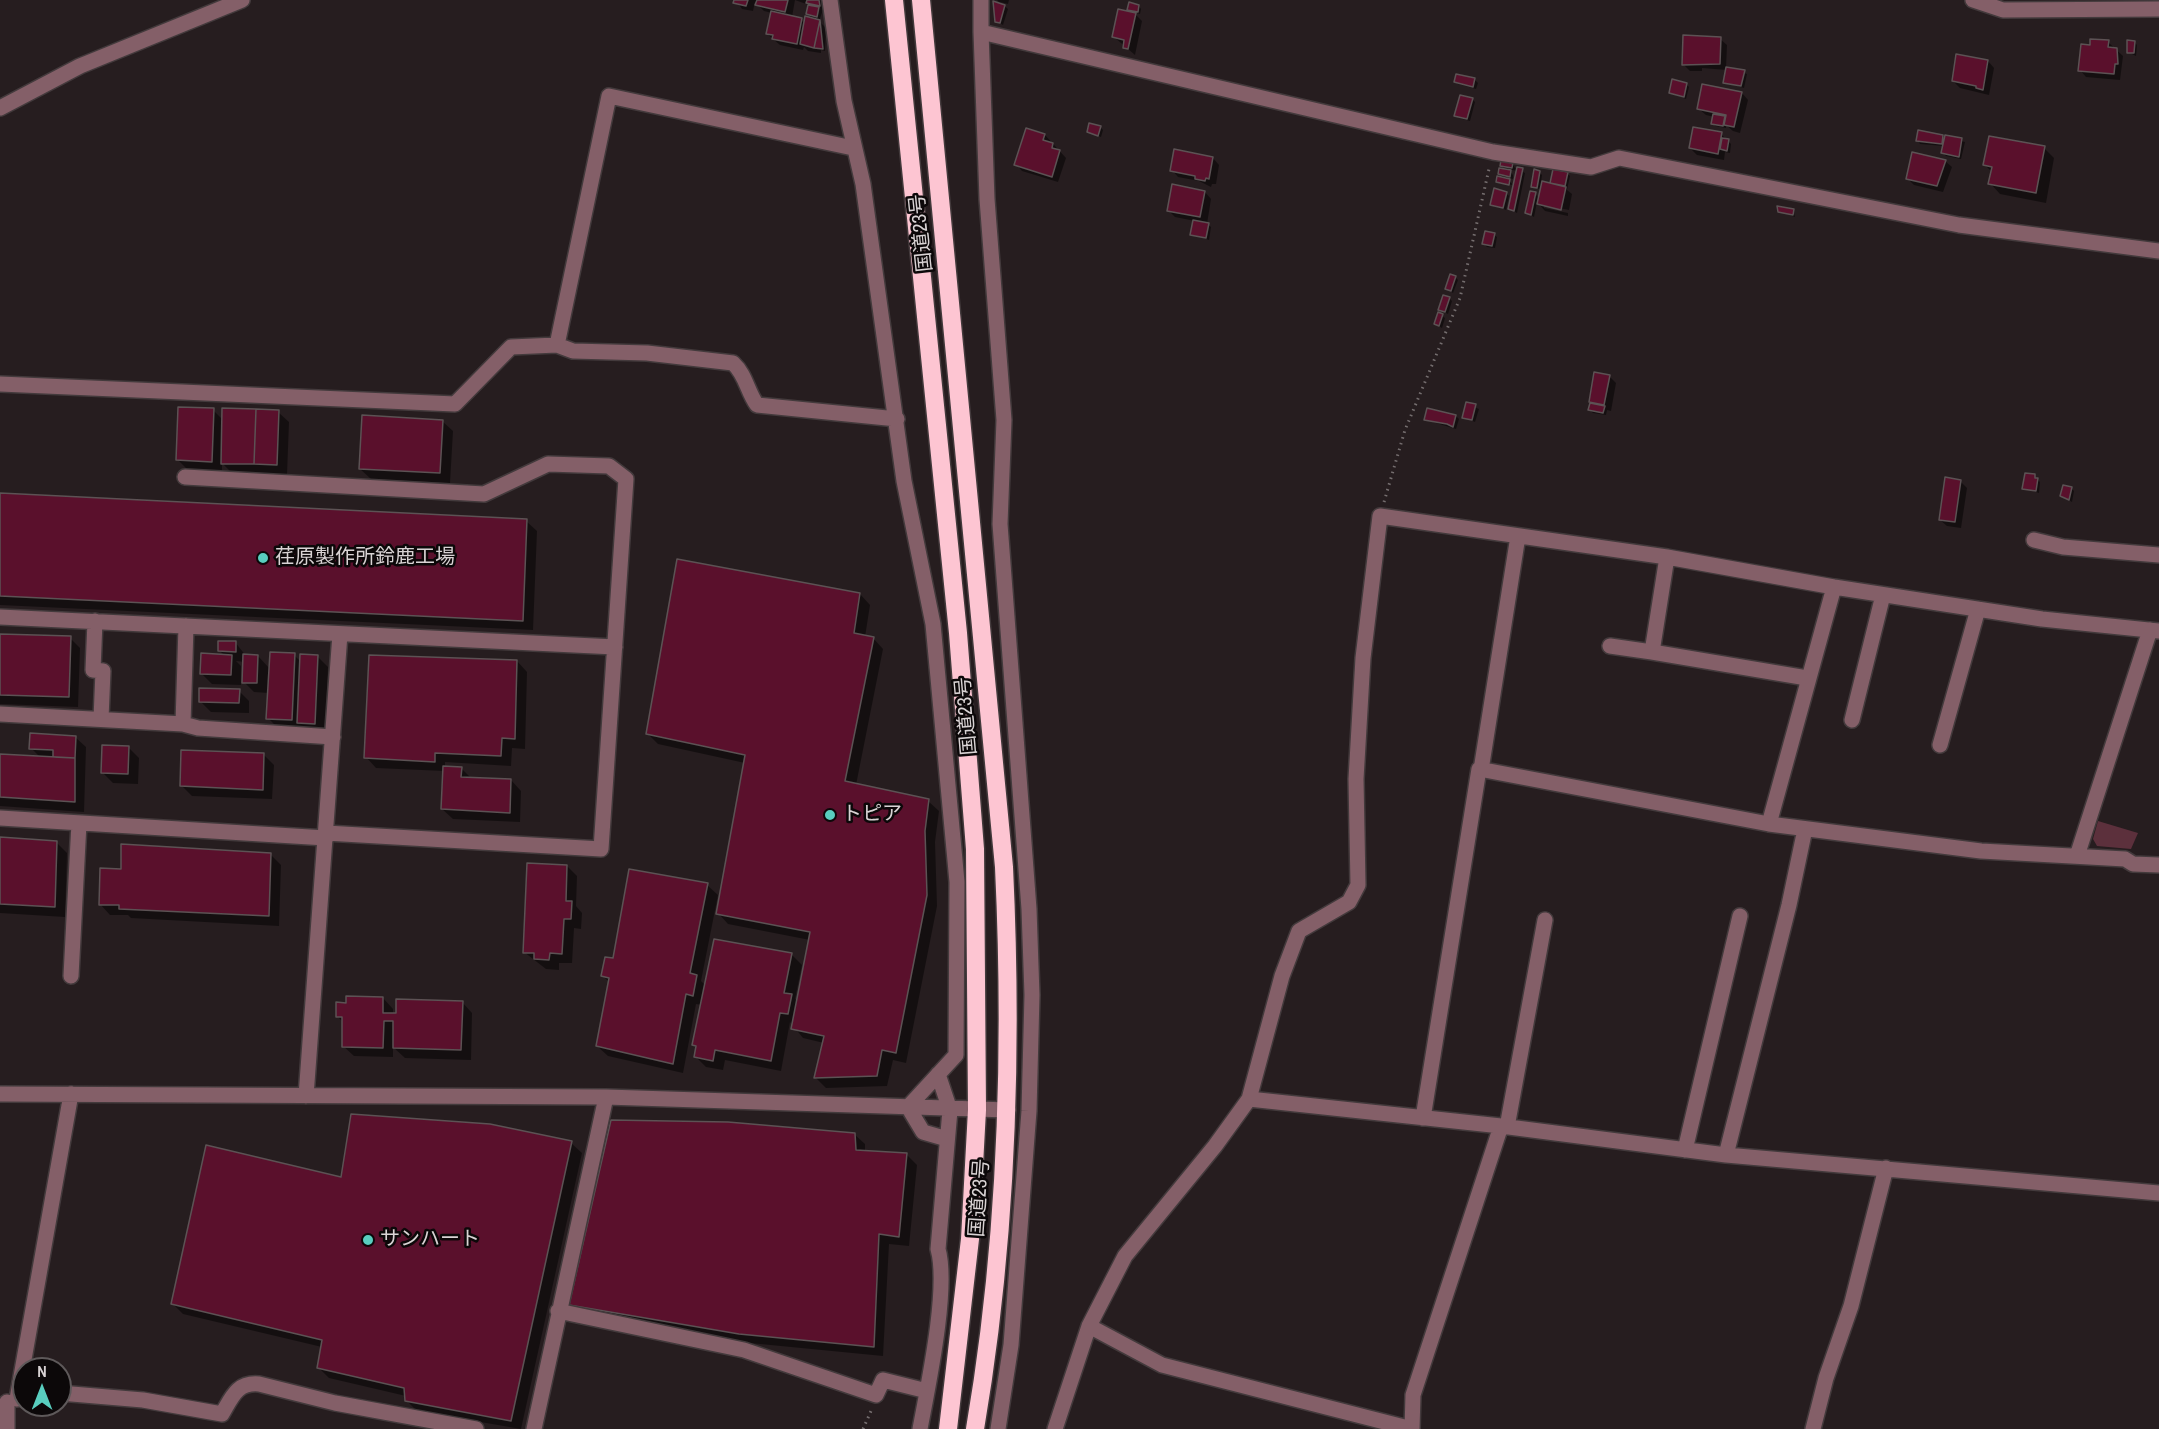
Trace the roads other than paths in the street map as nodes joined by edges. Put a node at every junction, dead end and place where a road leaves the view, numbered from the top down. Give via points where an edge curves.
1 (242, 0) edge
2 (830, 0) edge
3 (894, 0) edge
4 (921, 0) edge
5 (981, 0) edge
6 (1973, 0) edge
7 (2159, 9) edge
8 (981, 32) junction
9 (0, 108) edge
10 (853, 148) junction
11 (2159, 251) edge
12 (557, 345) junction
13 (0, 384) edge
14 (897, 419) junction
15 (185, 477) dead end
16 (1518, 536) junction
17 (2034, 540) dead end
18 (2159, 555) edge
19 (1666, 557) junction
20 (1834, 587) junction
21 (1883, 595) junction
22 (1978, 609) junction
23 (0, 617) edge
24 (94, 621) junction
25 (186, 626) junction
26 (2154, 630) edge
27 (340, 634) junction
28 (1610, 646) dead end
29 (615, 647) junction
30 (1652, 652) junction
31 (1807, 678) junction
32 (0, 714) edge
33 (101, 719) junction
34 (1852, 720) dead end
35 (183, 724) junction
36 (333, 737) junction
37 (1940, 745) dead end
38 (1480, 770) junction
39 (0, 818) edge
40 (79, 823) junction
41 (1769, 824) junction
42 (1805, 829) junction
43 (326, 835) junction
44 (2077, 856) junction
45 (2159, 866) edge
46 (1740, 916) dead end
47 (1545, 920) dead end
48 (72, 976) dead end
49 (938, 1074) junction
50 (0, 1094) edge
51 (71, 1094) junction
52 (306, 1096) junction
53 (606, 1096) junction
54 (1249, 1099) junction
55 (908, 1107) junction
56 (950, 1110) junction
57 (977, 1110) junction
58 (1008, 1110) junction
59 (1424, 1118) junction
60 (1504, 1127) junction
61 (947, 1139) junction
62 (1685, 1150) junction
63 (1726, 1155) junction
64 (1886, 1168) junction
65 (2159, 1193) edge
66 (943, 1263) junction
67 (967, 1266) junction
68 (558, 1311) junction
69 (1089, 1326) junction
70 (20, 1357) edge
71 (927, 1391) junction
72 (72, 1394) edge
73 (12, 1400) edge
74 (398, 1422) edge
75 (7, 1429) edge
76 (476, 1429) edge
77 (534, 1429) edge
78 (920, 1429) edge
79 (948, 1429) edge
80 (975, 1429) edge
81 (998, 1429) edge
82 (1055, 1429) edge
83 (1412, 1429) edge
84 (1813, 1429) edge

1 - 9 street via 80,66
2 - 10 street
3 - 57 highway, 国道23号 via 958,633 975,849
4 - 58 highway, 国道23号 via 1004,867 1009,970
5 - 8 street
6 - 7 street via 2003,10
8 - 11 street via 1493,152 1590,167 1619,158 1959,225
8 - 81 street via 987,199 1004,420 1000,524 1032,995 1029,1111 1011,1345
10 - 12 street via 609,96
10 - 14 street via 863,184
12 - 13 street via 511,347 455,404
12 - 14 street via 573,351 647,353 733,363 744,375 757,405
14 - 49 street via 904,481 933,624 957,882 956,1055
15 - 29 street via 484,494 548,464 609,466 626,479
16 - 19 street
16 - 38 street
16 - 54 street via 1380,516 1363,658 1356,779 1358,885 1349,902 1299,931 1282,976
17 - 18 street via 2062,547
19 - 20 street
19 - 30 street
20 - 21 street
20 - 31 street
21 - 22 street
21 - 34 street
22 - 26 street
22 - 37 street
23 - 24 street
24 - 25 street
24 - 33 street via 93,670 103,671
25 - 27 street
25 - 35 street
26 - 44 street
27 - 29 street
27 - 36 street
28 - 30 street
29 - 43 street via 601,849
30 - 31 street
31 - 41 street
32 - 33 street
33 - 35 street
35 - 36 street
36 - 43 street
38 - 41 street
38 - 59 street
39 - 40 street
40 - 43 street
40 - 48 street
41 - 42 street
42 - 44 street via 1981,851
42 - 63 street
43 - 52 street
44 - 45 street
46 - 62 street
47 - 60 street
49 - 55 street
49 - 56 street
50 - 51 street
51 - 52 street
51 - 70 street
52 - 53 street
53 - 55 street
53 - 68 street
54 - 59 street
54 - 69 street via 1125,1256
55 - 56 street
55 - 61 street via 923,1132
56 - 57 street
56 - 61 street
57 - 58 street
57 - 67 highway, 国道23号
58 - 80 highway, 国道23号 via 1002,1228
59 - 60 street
60 - 62 street
60 - 83 street via 1413,1395
61 - 66 street via 939,1249
62 - 63 street
63 - 64 street
64 - 65 street
64 - 84 street via 1851,1305
66 - 67 street
66 - 71 street
67 - 79 highway, 国道23号
68 - 71 street via 744,1350 876,1395 884,1380
68 - 77 street
69 - 82 street
69 - 83 street via 1162,1365
71 - 78 street
72 - 74 street via 144,1400 222,1414 237,1389 248,1383
73 - 75 street
74 - 76 street

